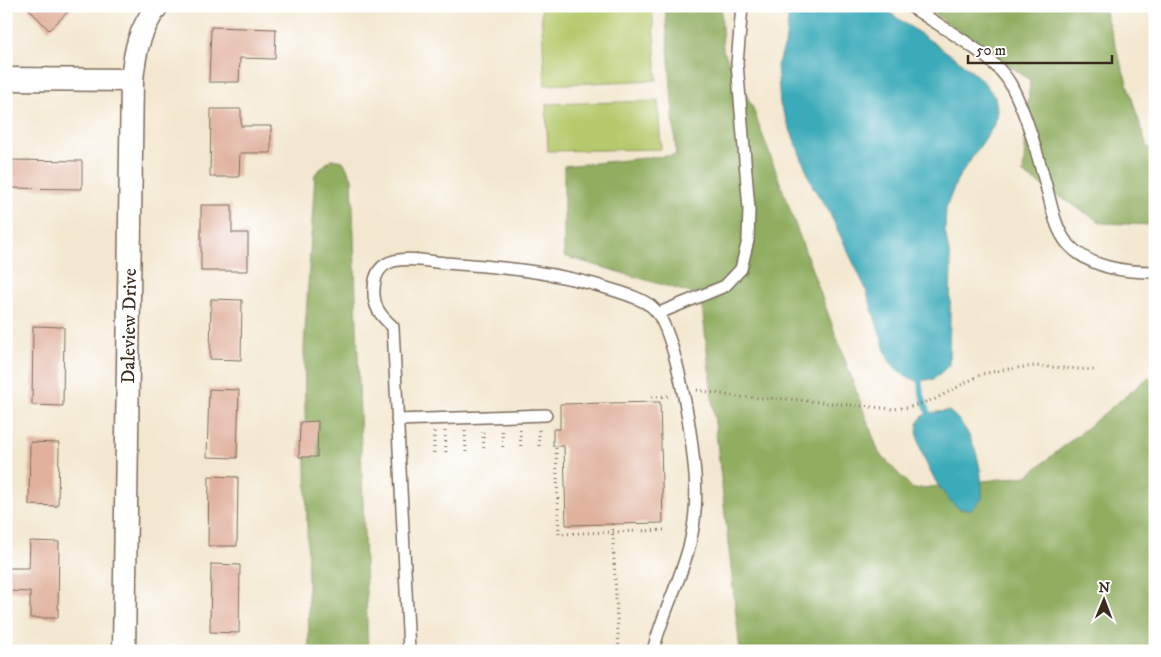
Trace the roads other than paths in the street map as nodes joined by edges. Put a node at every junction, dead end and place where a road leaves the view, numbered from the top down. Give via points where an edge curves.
1 (156, 6) edge
2 (742, 6) edge
3 (910, 6) edge
4 (6, 79) edge
5 (132, 80) junction
6 (1155, 272) edge
7 (659, 313) junction
8 (546, 415) dead end
9 (397, 420) junction
10 (124, 651) edge
11 (408, 651) edge
12 (653, 651) edge

1 - 5 street, Daleview Drive via 143,27 134,56
2 - 7 lane via 737,63 749,209 748,240 741,269 725,286
3 - 6 lane via 982,55 1001,71 1011,85 1035,146 1057,224 1067,242 1083,257 1107,268
4 - 5 street
5 - 10 street, Daleview Drive
7 - 9 lane via 637,298 580,280 526,269 409,260 389,262 380,266 374,276 373,296 377,312 393,327
7 - 12 lane via 675,352 694,464 696,504 690,543
8 - 9 lane
9 - 11 lane

